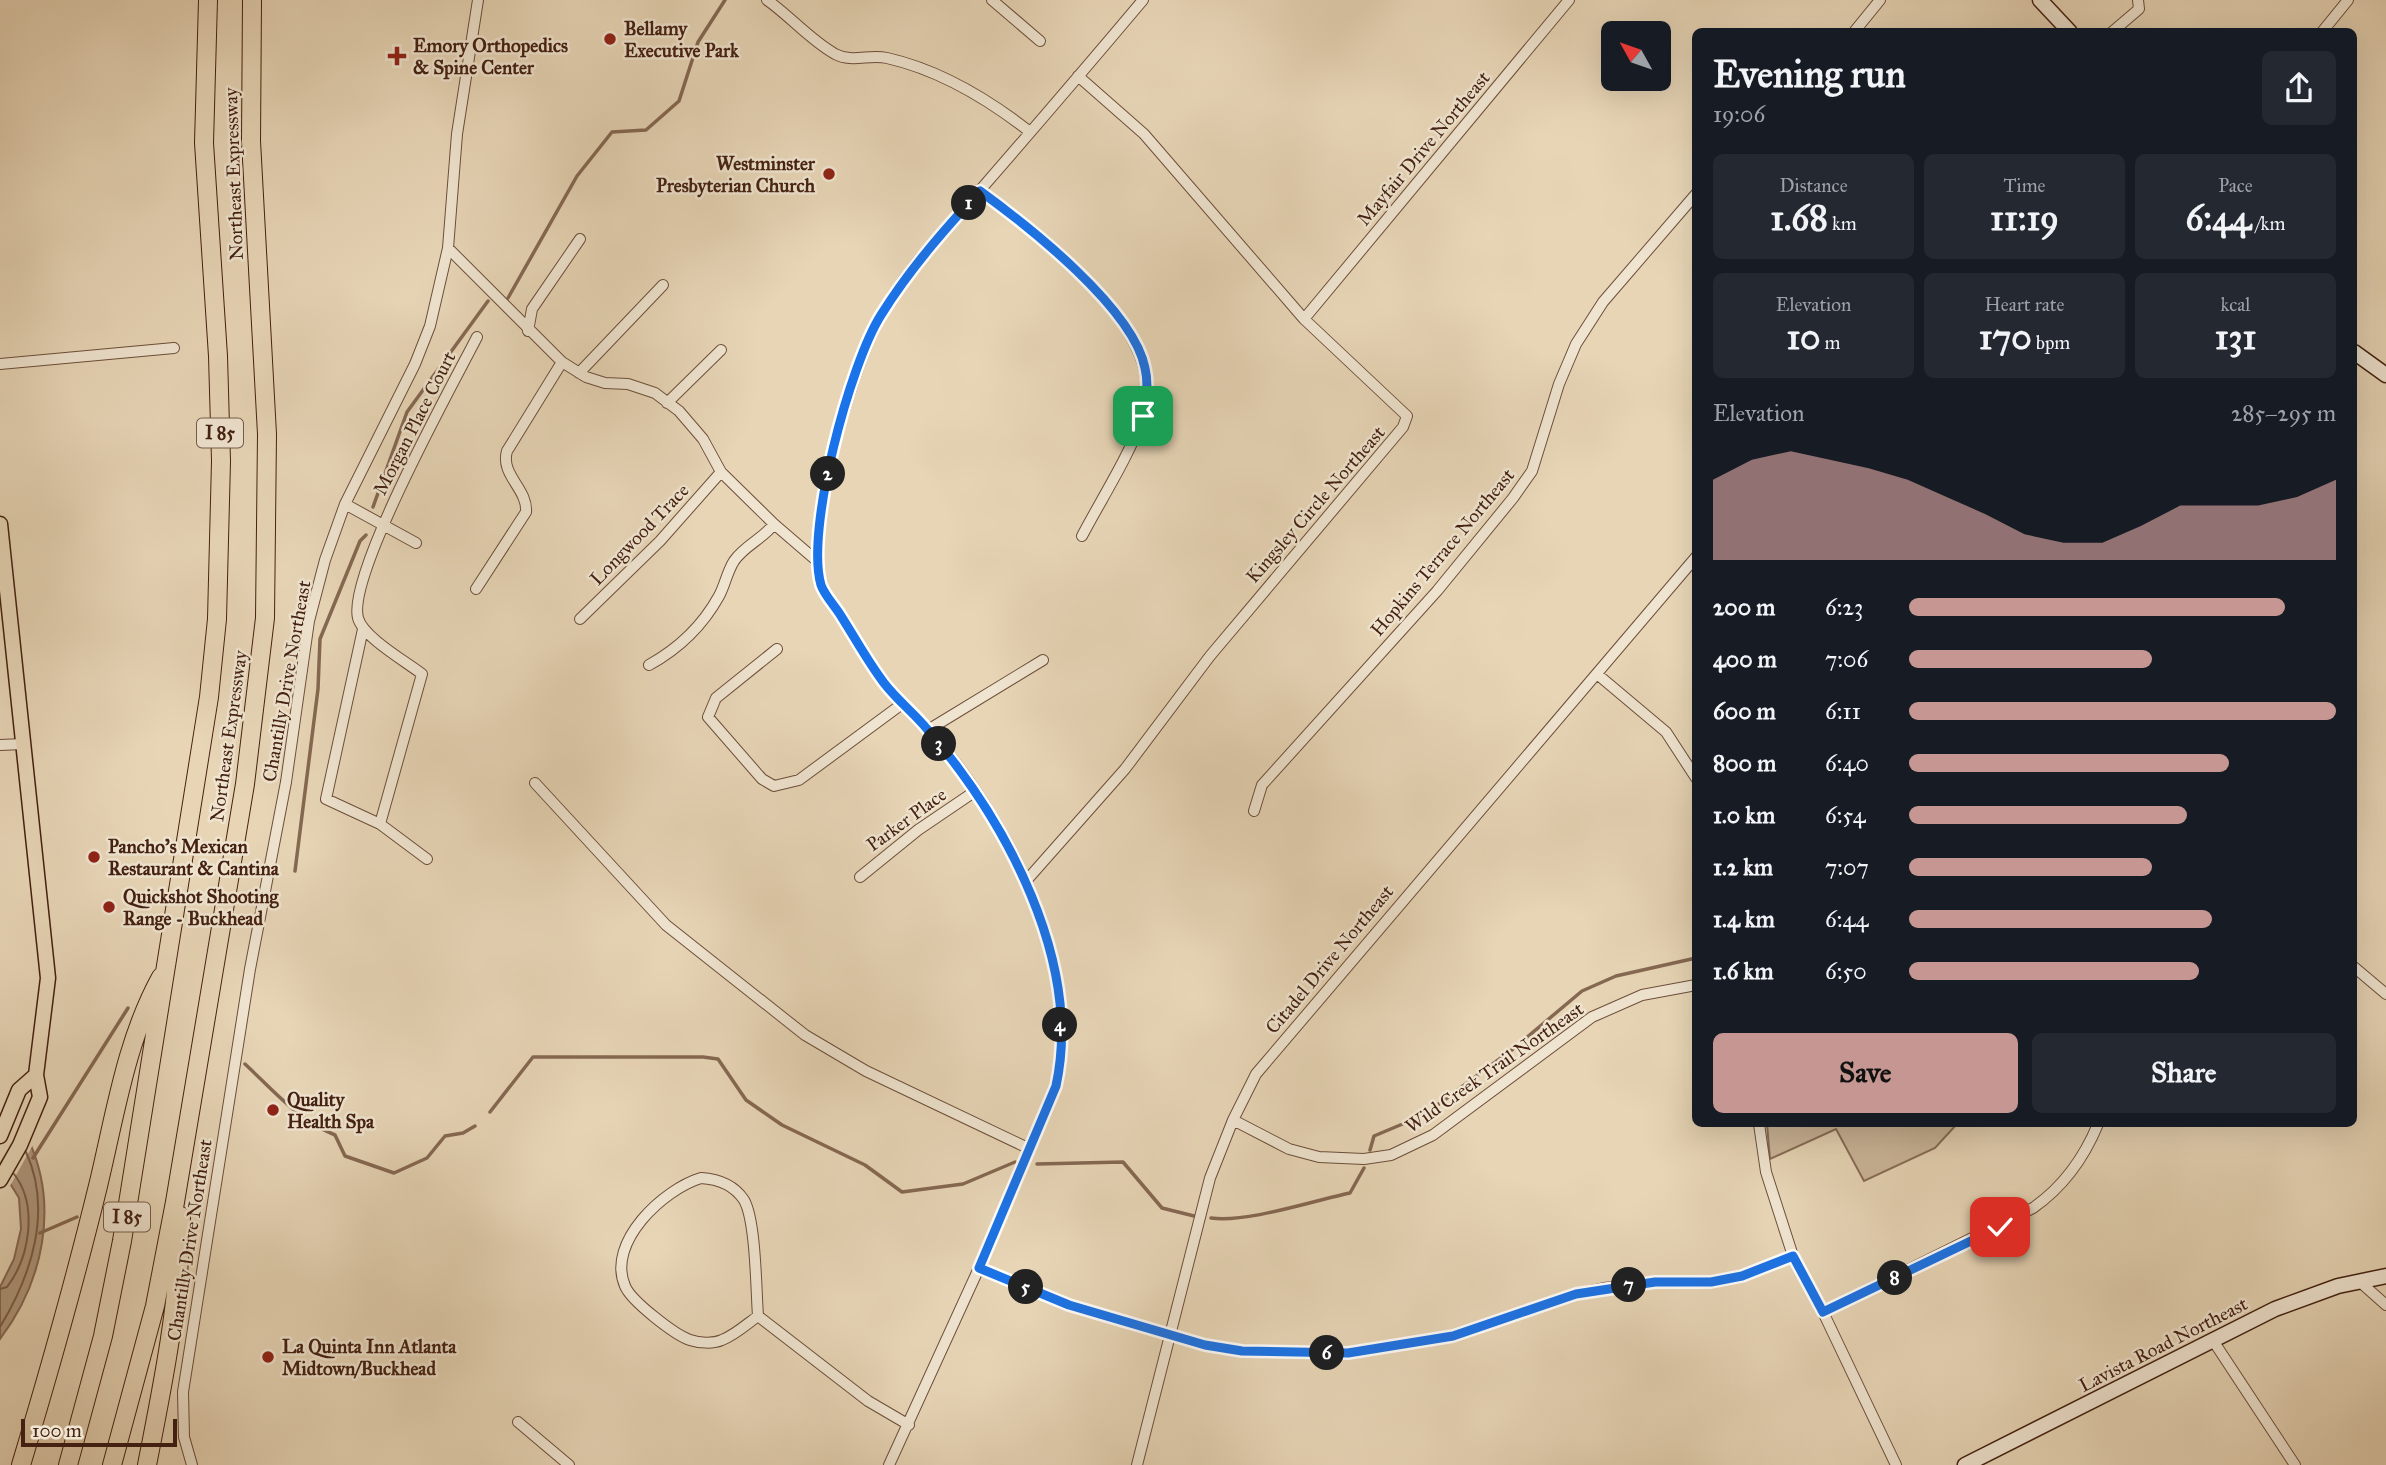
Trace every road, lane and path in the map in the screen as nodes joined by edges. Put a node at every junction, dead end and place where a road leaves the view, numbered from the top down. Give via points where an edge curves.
1 (208, 0) edge
2 (252, 0) edge
3 (478, 0) edge
4 (768, 0) edge
5 (992, 0) edge
6 (1143, 0) edge
7 (1569, 0) edge
8 (1880, 0) edge
9 (2040, 0) edge
10 (2138, 0) edge
11 (2348, 0) edge
12 (1857, 28) edge
13 (2066, 28) edge
14 (2117, 28) edge
15 (2325, 28) edge
16 (1040, 41) dead end
17 (1078, 76) junction
18 (1030, 132) junction
19 (980, 191) junction
20 (1692, 199) edge
21 (580, 239) dead end
22 (448, 248) junction
23 (663, 285) dead end
24 (1304, 319) junction
25 (528, 331) junction
26 (477, 337) dead end
27 (174, 348) dead end
28 (721, 350) dead end
29 (2357, 354) edge
30 (562, 362) junction
31 (0, 364) edge
32 (579, 373) junction
33 (2386, 375) edge
34 (667, 403) junction
35 (721, 472) junction
36 (345, 504) junction
37 (0, 524) edge
38 (774, 524) junction
39 (382, 525) junction
40 (1082, 536) dead end
41 (416, 543) dead end
42 (817, 561) junction
43 (1692, 562) edge
44 (476, 589) dead end
45 (580, 619) dead end
46 (363, 629) junction
47 (777, 649) dead end
48 (1043, 660) dead end
49 (649, 665) dead end
50 (1597, 674) junction
51 (902, 704) junction
52 (928, 730) junction
53 (23, 744) junction
54 (0, 746) edge
55 (1692, 772) edge
56 (535, 783) dead end
57 (974, 792) junction
58 (1254, 811) dead end
59 (380, 824) junction
60 (427, 859) dead end
61 (860, 877) dead end
62 (1026, 881) junction
63 (168, 964) junction
64 (2357, 969) edge
65 (1692, 986) edge
66 (2386, 993) edge
67 (36, 1074) junction
68 (1233, 1120) junction
69 (1759, 1127) edge
70 (2097, 1127) edge
71 (0, 1136) edge
72 (1030, 1149) junction
73 (182, 1161) junction
74 (0, 1180) edge
75 (1793, 1256) junction
76 (979, 1268) junction
77 (2386, 1276) edge
78 (2359, 1281) junction
79 (2386, 1305) edge
80 (1823, 1312) junction
81 (758, 1316) junction
82 (1170, 1334) junction
83 (2212, 1339) junction
84 (518, 1422) dead end
85 (909, 1425) junction
86 (21, 1465) edge
87 (68, 1465) edge
88 (112, 1465) edge
89 (147, 1465) edge
90 (192, 1465) edge
91 (569, 1465) edge
92 (889, 1465) edge
93 (1137, 1465) edge
94 (1896, 1465) edge
95 (1965, 1465) edge
96 (2295, 1465) edge

1 - 63 highway, Northeast Expressway / I 85 via 204,143 218,356 221,539 208,710
2 - 73 highway, Northeast Expressway / I 85 via 251,141 267,434 265,618 245,784
3 - 22 street, Chantilly Drive Northeast via 457,134
4 - 18 street via 834,53 848,59 888,58 939,74 998,107
5 - 16 street
6 - 17 street
7 - 24 street, Mayfair Drive Northeast
8 - 12 street
9 - 13 main road
10 - 14 street via 2139,9
11 - 15 street
17 - 18 street
17 - 24 street, Kingsley Circle Northeast via 1144,134
18 - 19 street
19 - 40 street via 1077,271 1122,323 1145,366 1148,391 1143,416
19 - 42 street via 881,314 859,360 823,495
20 - 58 street, Hopkins Terrace Northeast via 1603,302 1576,344 1532,471 1513,498 1437,591 1262,785
21 - 25 street via 532,309
22 - 25 street
22 - 36 street, Chantilly Drive Northeast via 430,326 415,364
23 - 32 street
24 - 62 street, Kingsley Circle Northeast via 1402,410 1406,415 1403,428 1227,635 1125,769
25 - 30 street
26 - 39 street, Morgan Place Court
27 - 31 street
28 - 34 street
29 - 33 main road
30 - 32 street
30 - 44 street via 507,451 504,460 527,501 526,512
32 - 34 street via 655,393
34 - 35 street via 704,439
35 - 38 street
35 - 45 street, Longwood Trace via 660,541
36 - 39 street, Morgan Place Court
36 - 90 street, Chantilly Drive Northeast via 309,621 286,782 224,1130 183,1392 184,1437
37 - 53 main road
38 - 42 street
38 - 49 street via 733,563 718,597 696,628
39 - 41 street, Morgan Place Court
39 - 46 street, Morgan Place Court via 360,593 357,615
42 - 51 street via 822,587
43 - 50 street, Citadel Drive Northeast
46 - 59 street via 422,674
46 - 59 street, Morgan Place Court via 326,799
47 - 51 street via 716,698 708,717 762,779 774,786 799,780
48 - 52 street
50 - 55 street via 1666,732
50 - 68 street, Citadel Drive Northeast via 1272,1053
51 - 52 street
52 - 57 street
53 - 54 street
53 - 67 main road via 48,978
56 - 72 street via 666,925 805,1035 866,1071
57 - 61 street, Parker Place
57 - 62 street via 1011,847
59 - 60 street, Morgan Place Court
62 - 72 street via 1049,950 1059,1008 1061,1062
63 - 86 highway via 145,1006 64,1321
63 - 87 highway, Northeast Expressway / I 85 via 120,1254
64 - 66 street
65 - 68 street, Wild Creek Trail Northeast via 1642,995 1592,1017 1433,1135 1391,1156 1319,1157 1289,1149
67 - 71 main road via 19,1090
67 - 74 main road via 40,1097 36,1110
68 - 82 street, Citadel Drive Northeast via 1210,1178
69 - 75 street via 1766,1172
70 - 80 street via 2072,1171 2033,1208
72 - 76 street
73 - 88 highway, Northeast Expressway / I 85 via 155,1306
73 - 89 highway via 181,1242 162,1393
75 - 80 street
75 - 82 street via 1742,1276 1711,1282 1655,1282 1595,1290 1453,1336 1348,1353 1242,1351
76 - 82 street via 1069,1305
76 - 85 street
77 - 78 main road, Lavista Road Northeast
78 - 79 street
78 - 83 main road, Lavista Road Northeast via 2299,1299
80 - 94 street
81 - 81 street via 744,1200 717,1179 683,1183 665,1195 627,1242 621,1274 625,1287 692,1341 722,1340
81 - 85 street via 868,1401
82 - 93 street, Citadel Drive Northeast
83 - 95 main road, Lavista Road Northeast
83 - 96 street
84 - 91 street
85 - 92 street

